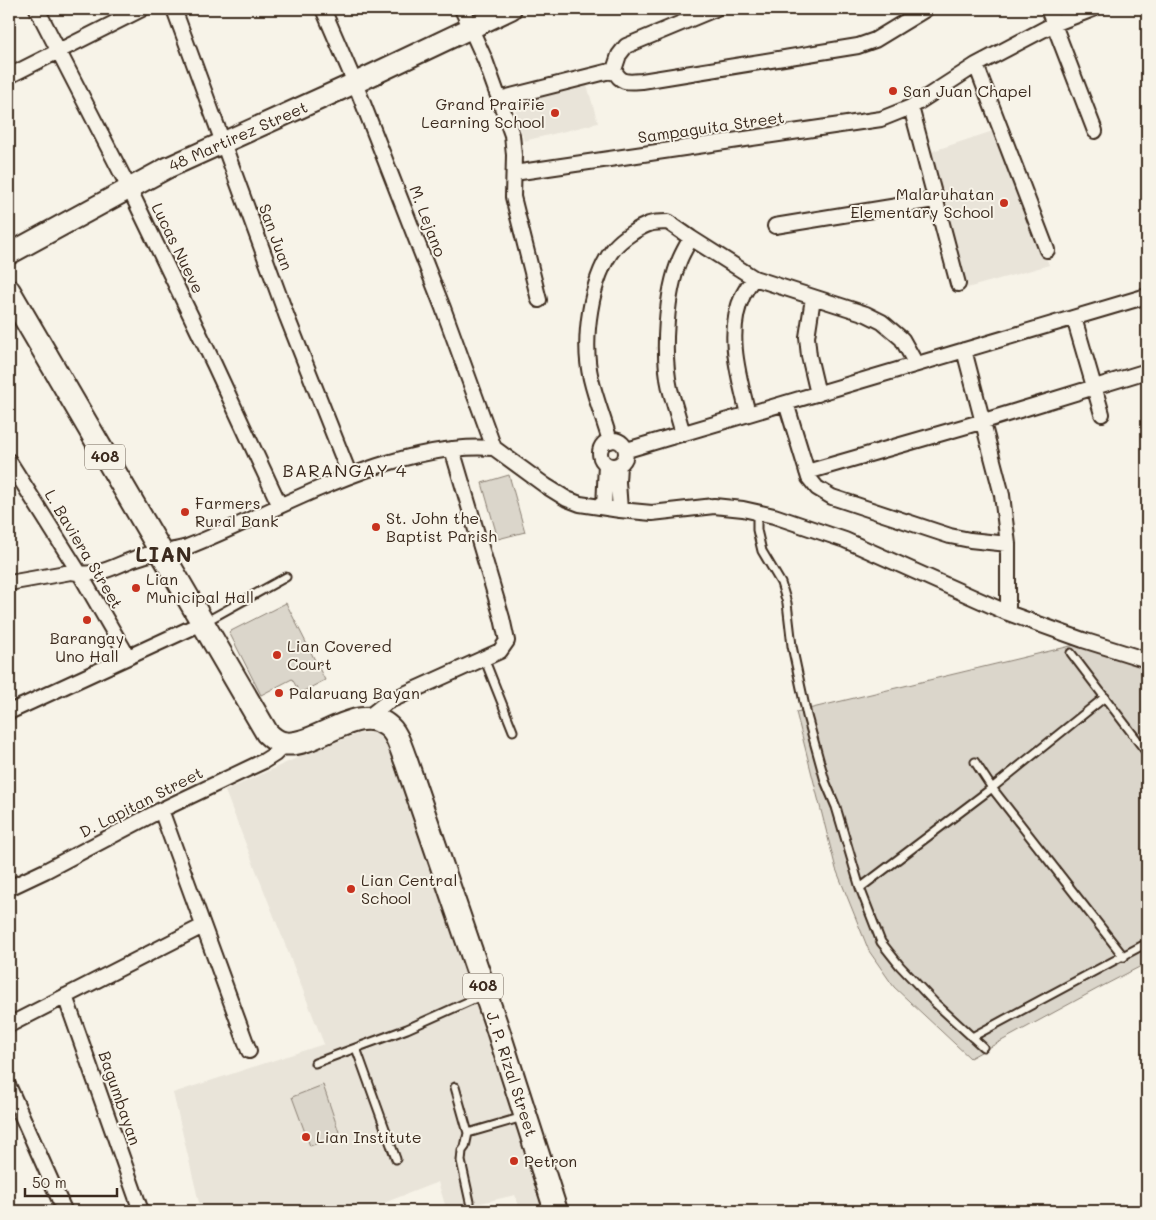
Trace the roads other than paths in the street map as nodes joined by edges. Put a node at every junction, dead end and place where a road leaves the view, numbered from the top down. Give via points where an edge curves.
1 (37, 9) edge
2 (142, 9) edge
3 (174, 9) edge
4 (323, 9) edge
5 (462, 9) edge
6 (511, 9) edge
7 (715, 9) edge
8 (926, 9) edge
9 (1048, 9) edge
10 (1093, 9) edge
11 (1054, 24) junction
12 (472, 28) junction
13 (58, 50) junction
14 (976, 65) junction
15 (614, 70) junction
16 (9, 76) edge
17 (354, 83) junction
18 (499, 99) junction
19 (911, 108) junction
20 (1095, 131) dead end
21 (223, 144) junction
22 (514, 173) junction
23 (129, 188) junction
24 (934, 200) junction
25 (775, 226) dead end
26 (691, 238) junction
27 (1047, 250) dead end
28 (9, 254) edge
29 (754, 278) junction
30 (958, 284) dead end
31 (9, 291) edge
32 (1147, 296) edge
33 (813, 298) junction
34 (539, 300) dead end
35 (1074, 318) junction
36 (964, 350) junction
37 (916, 364) junction
38 (1147, 371) edge
39 (1094, 387) junction
40 (818, 394) junction
41 (786, 403) junction
42 (748, 414) junction
43 (1102, 414) dead end
44 (984, 421) junction
45 (683, 434) junction
46 (610, 441) junction
47 (494, 448) junction
48 (452, 449) junction
49 (627, 450) junction
50 (9, 461) edge
51 (613, 464) junction
52 (806, 472) junction
53 (350, 476) junction
54 (280, 506) junction
55 (604, 507) junction
56 (620, 510) junction
57 (757, 512) junction
58 (1008, 544) junction
59 (160, 551) junction
60 (80, 574) junction
61 (286, 577) dead end
62 (9, 583) edge
63 (1008, 613) junction
64 (202, 623) junction
65 (1071, 653) dead end
66 (128, 657) junction
67 (484, 658) junction
68 (1147, 660) edge
69 (1105, 697) junction
70 (9, 712) edge
71 (367, 718) junction
72 (513, 731) dead end
73 (285, 744) junction
74 (1147, 753) edge
75 (975, 762) dead end
76 (992, 788) junction
77 (161, 810) junction
78 (9, 888) edge
79 (860, 888) junction
80 (203, 926) junction
81 (1147, 943) edge
82 (1124, 957) junction
83 (486, 994) junction
84 (65, 996) junction
85 (9, 1025) edge
86 (972, 1037) junction
87 (983, 1047) dead end
88 (356, 1048) junction
89 (249, 1051) dead end
90 (315, 1063) dead end
91 (9, 1087) edge
92 (455, 1088) dead end
93 (525, 1117) junction
94 (468, 1133) junction
95 (396, 1159) dead end
96 (470, 1202) dead end
97 (64, 1210) edge
98 (141, 1211) edge
99 (556, 1211) edge

1 - 13 street, Lucas Nueve
2 - 13 street
3 - 21 street, San Juan
4 - 17 street, M. Lejano
5 - 12 street
6 - 12 street, 48 Martirez Street
7 - 15 street via 626,46
8 - 15 street via 875,40 858,46 642,81 618,78
9 - 11 street
10 - 11 street, Sampaguita Street
11 - 14 street, Sampaguita Street
11 - 20 street
12 - 17 street, 48 Martirez Street
12 - 18 street
13 - 16 street
13 - 23 street, Lucas Nueve
14 - 19 street, Sampaguita Street
14 - 27 street
15 - 18 street
17 - 21 street, 48 Martirez Street
17 - 47 street, M. Lejano via 443,308
18 - 22 street via 512,135
19 - 22 street, Sampaguita Street via 882,120
19 - 24 street
21 - 23 street, 48 Martirez Street
21 - 53 street, San Juan
22 - 34 street via 513,197
23 - 28 street, 48 Martirez Street
23 - 54 street, Lucas Nueve
24 - 25 street
24 - 30 street
26 - 29 street
26 - 45 street via 679,260 666,337 670,387
26 - 46 street via 668,222 650,223 616,245 595,287 588,328 590,378
29 - 33 street
29 - 42 street via 739,308 734,343
31 - 59 main road, 408
32 - 35 street
33 - 37 street via 882,322 902,339
33 - 40 street via 806,337
35 - 36 street
35 - 39 street
36 - 37 street
36 - 44 street
37 - 40 street
38 - 39 street
39 - 43 street
39 - 44 street
40 - 41 street
41 - 42 street
41 - 52 street
42 - 45 street
44 - 52 street
44 - 58 street via 1002,495
45 - 49 street
46 - 49 street via 620,442
46 - 51 street via 603,445 600,453 603,461
47 - 48 street
47 - 55 street via 567,499
48 - 53 street via 406,458
48 - 67 street via 506,631 504,647
49 - 51 street via 625,459
50 - 60 street, L. Baviera Street
51 - 55 street
51 - 56 street
52 - 58 street via 817,488 832,497 950,536
53 - 54 street
54 - 59 street via 186,547
55 - 56 street
56 - 57 street via 652,513 714,506
57 - 63 street via 845,540
57 - 79 lane via 762,551 781,583 787,603 792,646 807,716
58 - 63 street
59 - 60 street via 106,571
59 - 64 main road, 408
60 - 62 street via 71,572
60 - 66 street, L. Baviera Street
61 - 64 lane
63 - 68 street
64 - 66 street
64 - 73 main road, 408 via 267,734
65 - 69 lane
66 - 70 street
67 - 71 street via 387,702
67 - 72 lane
69 - 74 lane
69 - 76 lane
71 - 73 main road via 297,743
71 - 83 main road, J. P. Rizal Street / 408 via 384,723 392,730 400,747
73 - 77 street, D. Lapitan Street via 264,762
75 - 76 lane
76 - 79 lane
76 - 82 lane
77 - 78 street, D. Lapitan Street
77 - 80 street
79 - 86 lane via 881,942 934,1002
80 - 84 street
80 - 89 street
81 - 82 lane
82 - 86 lane
83 - 88 lane
83 - 93 main road, J. P. Rizal Street / 408
84 - 85 street
84 - 98 street, Bagumbayan
86 - 87 lane
88 - 90 lane
88 - 95 lane
91 - 97 street
92 - 94 lane
93 - 94 lane
93 - 99 main road, J. P. Rizal Street / 408
94 - 96 lane via 461,1161

